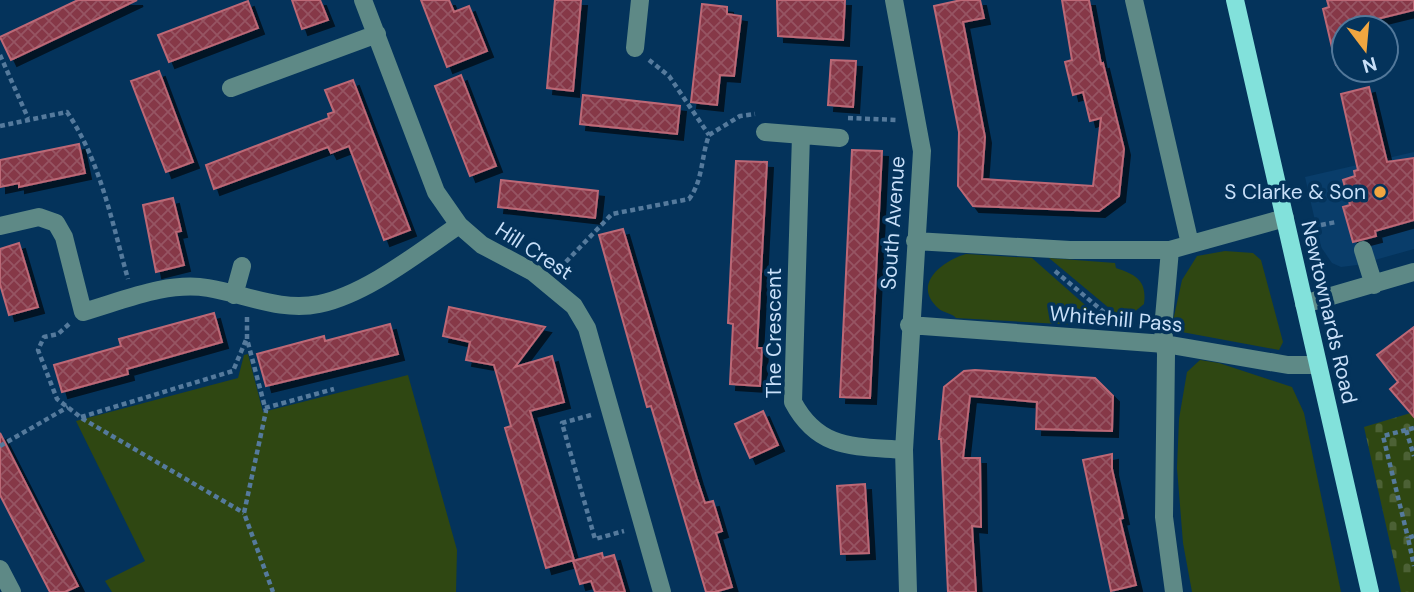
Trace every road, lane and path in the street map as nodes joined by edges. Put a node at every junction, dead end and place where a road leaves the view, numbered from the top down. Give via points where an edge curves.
1 (363, 0) edge
2 (640, 0) edge
3 (894, 0) edge
4 (1134, 0) edge
5 (1235, 0) edge
6 (377, 34) junction
7 (635, 48) joint
8 (0, 55) edge
9 (232, 88) dead end
10 (769, 114) dead end
11 (836, 117) dead end
12 (28, 118) junction
13 (917, 120) junction
14 (0, 126) edge
15 (765, 132) dead end
16 (709, 135) junction
17 (801, 135) junction
18 (840, 138) dead end
19 (1285, 218) junction
20 (1336, 222) dead end
21 (1321, 225) dead end
22 (0, 226) edge
23 (459, 226) junction
24 (915, 241) junction
25 (1190, 244) junction
26 (1022, 247) junction
27 (1170, 250) junction
28 (1363, 250) dead end
29 (242, 266) dead end
30 (1414, 272) edge
31 (546, 283) junction
32 (1374, 285) junction
33 (133, 297) junction
34 (240, 297) junction
35 (1304, 304) junction
36 (83, 312) junction
37 (909, 325) junction
38 (247, 339) junction
39 (1126, 341) junction
40 (1165, 344) junction
41 (1317, 365) junction
42 (334, 389) dead end
43 (68, 407) junction
44 (265, 408) junction
45 (611, 409) junction
46 (81, 417) junction
47 (1414, 428) edge
48 (1406, 430) junction
49 (0, 446) edge
50 (904, 450) junction
51 (1414, 456) edge
52 (244, 513) junction
53 (645, 525) junction
54 (1414, 536) edge
55 (1408, 538) junction
56 (1414, 566) edge
57 (0, 569) edge
58 (12, 592) edge
59 (273, 592) edge
60 (662, 592) edge
61 (908, 592) edge
62 (1174, 592) edge
63 (1370, 592) edge

1 - 6 street, Hill Crest
2 - 7 street
3 - 13 street, South Avenue
4 - 25 street
5 - 19 main road, Newtownards Road
6 - 9 street
6 - 23 street, Hill Crest via 436,192
7 - 16 path via 669,76
8 - 12 path
10 - 16 path via 740,116
11 - 13 path
12 - 14 path
12 - 33 path via 67,112 84,137
13 - 24 street, South Avenue via 922,151
15 - 17 street
16 - 31 path via 699,186 689,199 612,214
17 - 18 street
17 - 50 street, The Crescent via 793,402 803,420 821,436 854,447
19 - 25 street
19 - 35 main road, Newtownards Road
20 - 21 path
22 - 36 street via 39,217 56,223 64,237
23 - 31 street, Hill Crest
23 - 34 street via 377,280 319,304 279,304
24 - 26 street
24 - 37 street, South Avenue
25 - 27 street
26 - 27 street
26 - 39 path via 1117,323
27 - 40 street
28 - 32 street
29 - 34 street
30 - 32 street
31 - 45 street, Hill Crest via 574,306 587,328
32 - 35 street
33 - 34 street via 177,287 208,288
33 - 36 street
34 - 38 path
35 - 41 main road, Newtownards Road
36 - 43 path via 58,334 44,337 38,350 57,399
37 - 39 street, Whitehill Pass
37 - 50 street, South Avenue
38 - 44 path
38 - 46 path via 233,371
39 - 40 street, Whitehill Pass
40 - 41 street, Whitehill Pass via 1288,365
40 - 62 street via 1164,517
41 - 63 main road, Newtownards Road
42 - 44 path
43 - 46 path
43 - 49 path
44 - 52 path
45 - 53 street, Hill Crest
45 - 53 path via 562,423 595,539
46 - 52 path
47 - 48 path
48 - 51 path
48 - 55 path via 1383,436
50 - 61 street, South Avenue
52 - 59 path
53 - 60 street, Hill Crest
54 - 55 path
55 - 56 path
57 - 58 street

